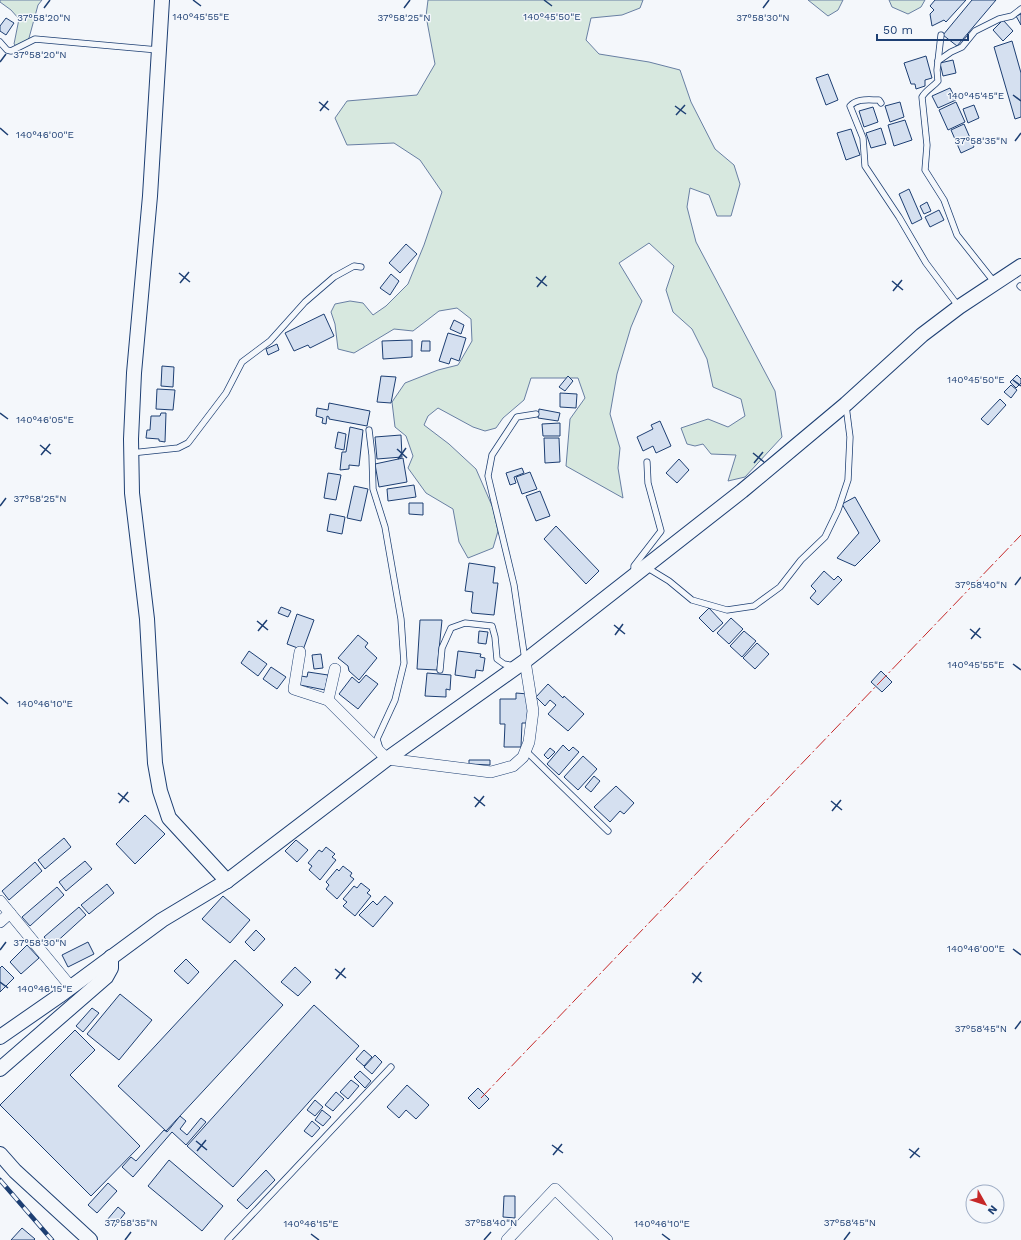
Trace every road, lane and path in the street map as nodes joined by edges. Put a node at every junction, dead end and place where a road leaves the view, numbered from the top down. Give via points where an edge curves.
1 (162, 0) edge
2 (1021, 9) edge
3 (941, 35) dead end
4 (0, 42) edge
5 (158, 50) junction
6 (938, 61) junction
7 (881, 103) dead end
8 (1021, 266) edge
9 (361, 267) dead end
10 (995, 283) junction
11 (959, 307) junction
12 (846, 404) junction
13 (536, 414) dead end
14 (369, 430) dead end
15 (131, 454) junction
16 (647, 462) dead end
17 (645, 567) junction
18 (634, 576) junction
19 (300, 652) dead end
20 (520, 664) junction
21 (335, 669) dead end
22 (440, 670) dead end
23 (328, 700) junction
24 (525, 751) junction
25 (384, 755) junction
26 (608, 831) dead end
27 (227, 881) junction
28 (0, 901) edge
29 (10, 913) junction
30 (0, 922) edge
31 (111, 957) junction
32 (71, 987) junction
33 (0, 1036) edge
34 (391, 1067) dead end
35 (0, 1069) edge
36 (0, 1154) edge
37 (90, 1240) edge
38 (228, 1240) edge
39 (507, 1240) edge
40 (607, 1240) edge

1 - 5 street
2 - 6 lane via 1012,16 975,31 962,47
3 - 6 lane
4 - 5 lane via 11,51 35,39
5 - 15 street via 150,196 134,374
6 - 10 lane via 938,80 922,97 927,145 925,170 944,200 957,235
7 - 11 lane via 879,100 864,99 853,102 850,106 863,138 864,166 899,217 926,263
8 - 10 street
9 - 15 lane via 354,266 334,277 304,302 270,341 242,362 226,393 188,443 178,448
10 - 11 street
11 - 12 street via 922,335
12 - 17 street via 742,491
12 - 17 lane via 850,436 848,480 838,510 825,537 801,560 780,587 754,606 728,610 692,600 669,581
13 - 20 lane via 517,417 492,454 488,476 514,585
14 - 25 lane via 373,488 385,527 399,611 404,663 395,700 377,739
15 - 27 street via 132,493 147,619 155,762 160,791 169,818
16 - 18 lane via 648,484 661,531 634,566
17 - 18 street
18 - 20 street
19 - 23 street via 294,688
20 - 22 lane via 504,664 497,659 492,626 465,623 451,628 442,648
20 - 24 street via 533,711 529,742
20 - 25 street
21 - 23 street
23 - 25 street
24 - 25 street via 523,757 513,766 491,772
24 - 26 lane
25 - 27 street
27 - 31 street via 162,920
28 - 29 street
29 - 30 street
29 - 32 street
31 - 32 street
31 - 35 street via 111,968 106,977
32 - 33 street
34 - 38 lane
36 - 37 street
39 - 40 street via 555,1189

